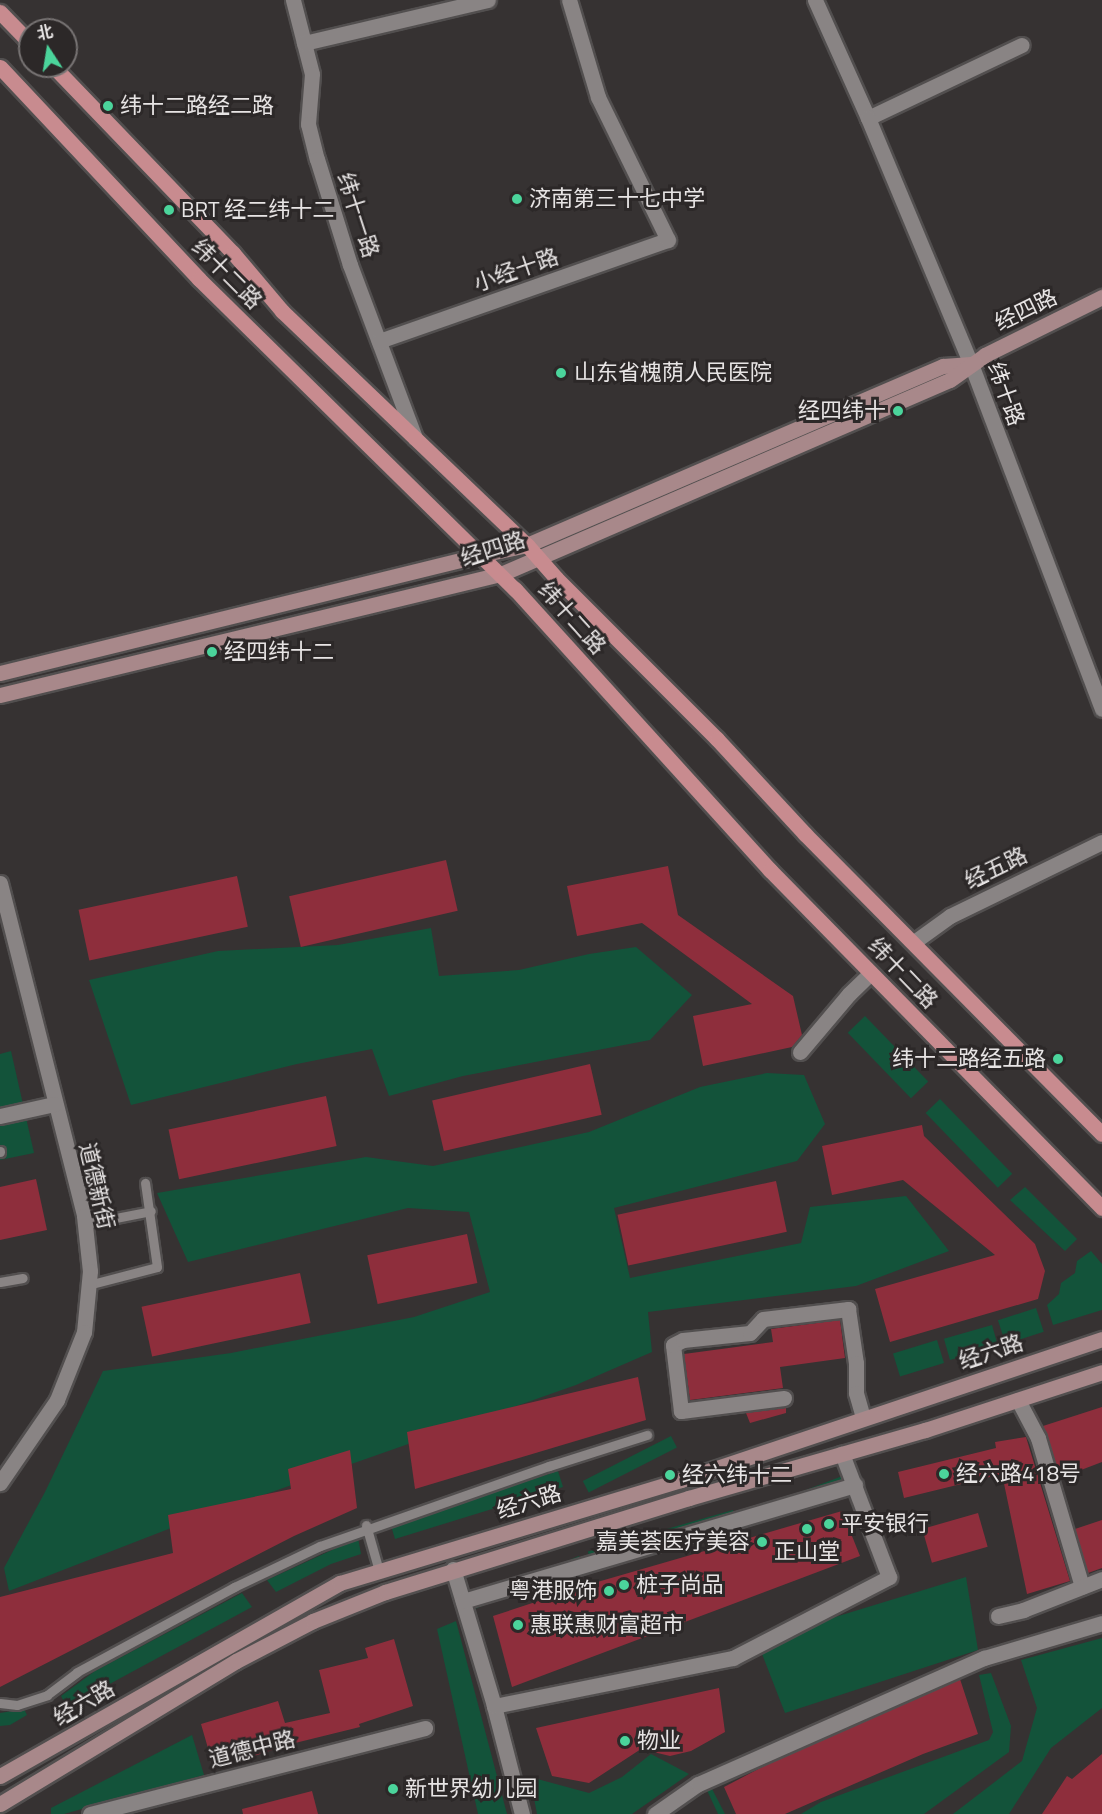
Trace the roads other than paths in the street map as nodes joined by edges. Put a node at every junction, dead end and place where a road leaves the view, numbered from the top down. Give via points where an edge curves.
1 (293, 0) edge
2 (488, 0) edge
3 (569, 0) edge
4 (815, 0) edge
5 (0, 12) edge
6 (18, 31) edge
7 (304, 43) junction
8 (1022, 45) dead end
9 (0, 67) edge
10 (64, 78) edge
11 (868, 118) junction
12 (1102, 297) edge
13 (379, 341) junction
14 (971, 364) junction
15 (415, 438) junction
16 (527, 545) junction
17 (480, 555) junction
18 (539, 558) junction
19 (501, 574) junction
20 (0, 673) edge
21 (0, 695) edge
22 (1102, 709) edge
23 (1102, 842) edge
24 (0, 883) edge
25 (914, 942) junction
26 (871, 973) junction
27 (800, 1052) dead end
28 (54, 1104) junction
29 (0, 1116) edge
30 (1102, 1134) edge
31 (145, 1183) dead end
32 (1102, 1208) edge
33 (151, 1211) junction
34 (85, 1224) junction
35 (23, 1278) dead end
36 (0, 1282) edge
37 (88, 1285) junction
38 (1102, 1339) edge
39 (1102, 1372) edge
40 (784, 1398) dead end
41 (1018, 1400) junction
42 (863, 1419) junction
43 (647, 1435) dead end
44 (842, 1454) junction
45 (0, 1483) edge
46 (855, 1485) junction
47 (367, 1526) junction
48 (453, 1569) junction
49 (379, 1571) junction
50 (1102, 1579) edge
51 (1082, 1587) junction
52 (463, 1601) junction
53 (998, 1616) dead end
54 (1102, 1623) edge
55 (0, 1703) edge
56 (494, 1706) junction
57 (425, 1728) dead end
58 (0, 1776) edge
59 (0, 1804) edge
60 (90, 1814) edge
61 (522, 1814) edge
62 (655, 1814) edge

1 - 7 street, 纬十一路
2 - 7 street
3 - 13 street, 小经十路 via 598,97 668,240
4 - 11 street, 纬十路
5 - 6 main road
7 - 13 street, 纬十一路 via 312,74 308,123 317,159
8 - 11 street
9 - 17 main road, 纬十二路 via 199,279
10 - 15 main road, 纬十二路 via 232,253 282,312
11 - 14 street, 纬十路
12 - 14 main road, 经四路
13 - 15 street, 纬十一路
14 - 16 main road, 经四路 via 943,366
14 - 18 main road, 经四路 via 940,384
14 - 22 street, 纬十路
15 - 16 main road, 纬十二路
16 - 17 main road, 经四路
16 - 18 main road, 纬十二路
17 - 19 main road, 纬十二路
17 - 20 main road, 经四路
18 - 19 main road, 经四路
18 - 25 main road, 纬十二路
19 - 21 main road, 经四路
19 - 26 main road, 纬十二路 via 770,870
23 - 25 street, 经五路 via 950,916
24 - 28 street, 道德新街
25 - 30 main road, 纬十二路
26 - 27 street
26 - 32 main road, 纬十二路
28 - 29 street
28 - 34 street, 道德新街
31 - 33 lane
33 - 34 lane
33 - 37 lane via 158,1267
34 - 37 street, 道德新街
35 - 36 lane
37 - 45 street, 道德新街 via 84,1332 57,1400
38 - 42 main road, 经六路
39 - 41 main road, 经六路
40 - 42 street via 681,1411 673,1345 683,1340 750,1333 763,1319 848,1309 856,1394
41 - 44 main road, 经六路
41 - 51 street via 1038,1438
42 - 49 main road, 经六路 via 681,1480
43 - 47 lane
44 - 46 street
44 - 48 main road, 经六路
46 - 52 street
46 - 56 street via 889,1578 733,1658
47 - 49 lane
47 - 55 lane via 234,1587 77,1672 46,1695 17,1705
48 - 52 street
48 - 59 main road, 经六路 via 314,1621 245,1656
49 - 58 main road, 经六路 via 340,1583
50 - 51 street
51 - 53 street via 1023,1611
52 - 56 street
54 - 62 street via 984,1658 698,1784
56 - 61 street
57 - 60 street, 道德中路

